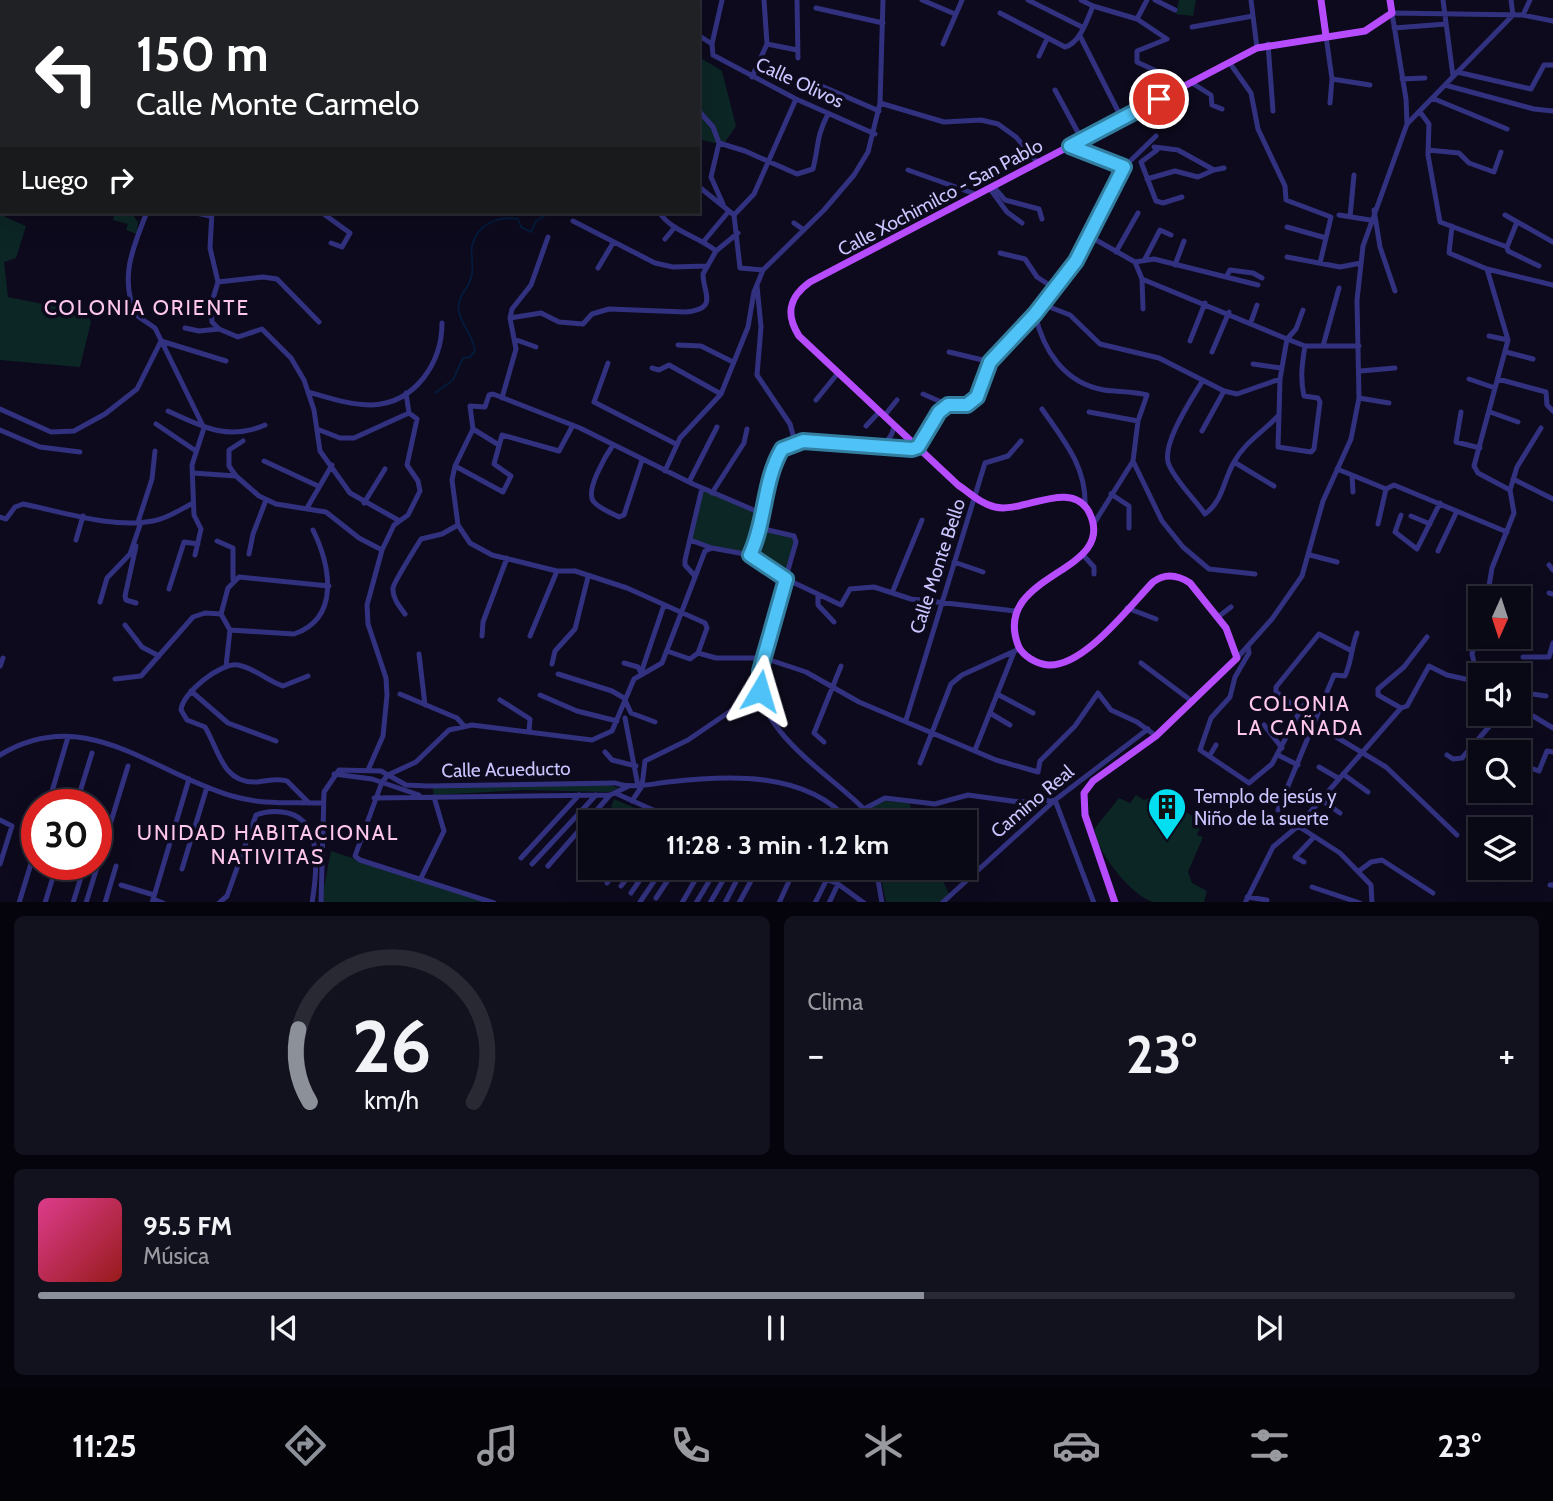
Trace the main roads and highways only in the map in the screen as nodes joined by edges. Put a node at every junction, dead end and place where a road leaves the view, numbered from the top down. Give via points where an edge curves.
1 (1321, 0) edge
2 (1390, 0) edge
3 (1326, 36) junction
4 (1115, 902) edge

1 - 3 main road
2 - 3 main road, Calle Xochimilco - San Pablo via 1392,13 1365,31
3 - 4 main road, Calle Xochimilco - San Pablo via 1268,44 1177,89 797,292 790,311 792,325 838,373 976,498 1004,508 1065,497 1085,507 1093,525 1092,540 1083,555 1023,598 1013,622 1017,650 1042,664 1071,662 1158,578 1175,576 1190,583 1230,634 1237,658 1156,736 1093,781 1084,793 1085,815

